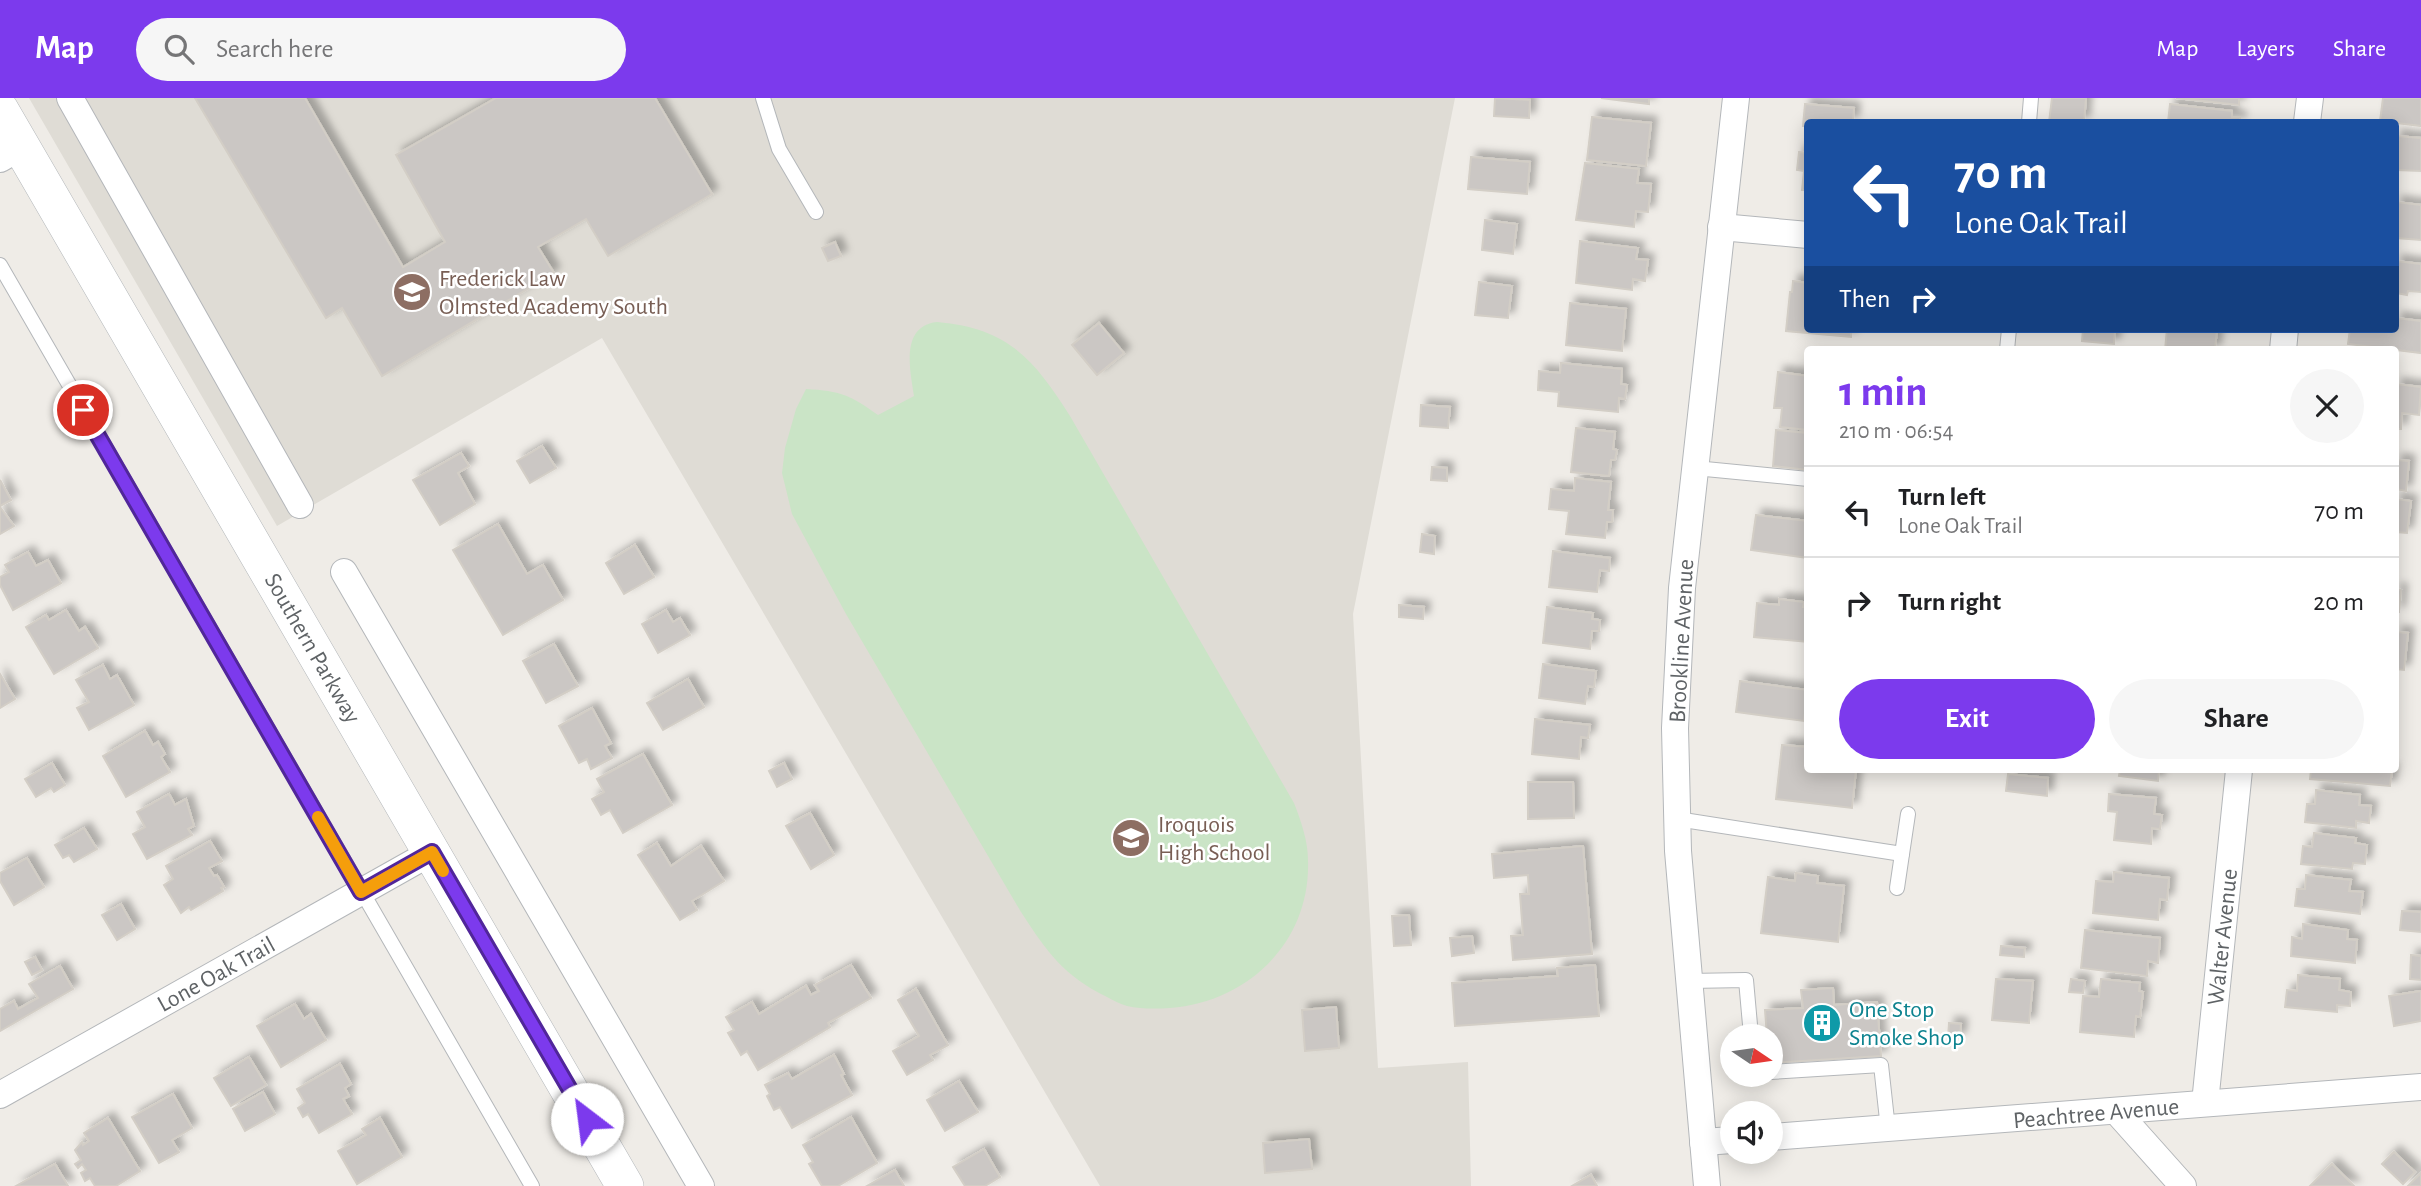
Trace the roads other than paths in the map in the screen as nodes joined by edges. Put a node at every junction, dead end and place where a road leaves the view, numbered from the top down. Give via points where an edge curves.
1 (71, 98) edge
2 (762, 98) edge
3 (1736, 98) edge
4 (2031, 98) edge
5 (2310, 98) edge
6 (0, 110) edge
7 (2029, 119) edge
8 (2307, 119) edge
9 (11, 153) edge
10 (816, 212) dead end
11 (1721, 228) junction
12 (1804, 234) edge
13 (0, 265) edge
14 (1695, 468) junction
15 (1804, 479) edge
16 (300, 505) dead end
17 (344, 572) dead end
18 (2239, 773) edge
19 (1908, 814) dead end
20 (1677, 820) junction
21 (432, 852) junction
22 (1902, 854) junction
23 (1897, 888) dead end
24 (361, 892) junction
25 (1689, 981) junction
26 (1750, 1024) edge
27 (1783, 1071) edge
28 (2421, 1087) edge
29 (0, 1095) edge
30 (2205, 1103) junction
31 (2118, 1112) junction
32 (1888, 1129) junction
33 (1783, 1136) edge
34 (1720, 1141) edge
35 (1703, 1142) junction
36 (532, 1186) edge
37 (625, 1186) edge
38 (701, 1186) edge
39 (1707, 1186) edge
40 (2183, 1186) edge

1 - 16 street
2 - 10 lane via 779,149
3 - 11 street, Brookline Avenue
4 - 7 lane
5 - 8 street
6 - 9 main road, Southern Parkway
9 - 21 main road, Southern Parkway
11 - 12 street
11 - 14 street, Brookline Avenue
13 - 24 lane
14 - 15 lane
14 - 20 street, Brookline Avenue via 1682,588 1675,728
17 - 38 street
18 - 30 street, Walter Avenue
19 - 22 lane
20 - 22 lane
20 - 25 street, Brookline Avenue
21 - 24 street, Lone Oak Trail
21 - 37 main road, Southern Parkway
22 - 23 lane
24 - 29 street, Lone Oak Trail
24 - 36 lane
25 - 26 lane via 1746,980
25 - 35 street, Brookline Avenue
27 - 32 lane via 1881,1065
28 - 30 street, Peachtree Avenue
30 - 31 street, Peachtree Avenue
31 - 32 street, Peachtree Avenue
31 - 40 street
32 - 33 street, Peachtree Avenue
34 - 35 street
35 - 39 street, Brookline Avenue

